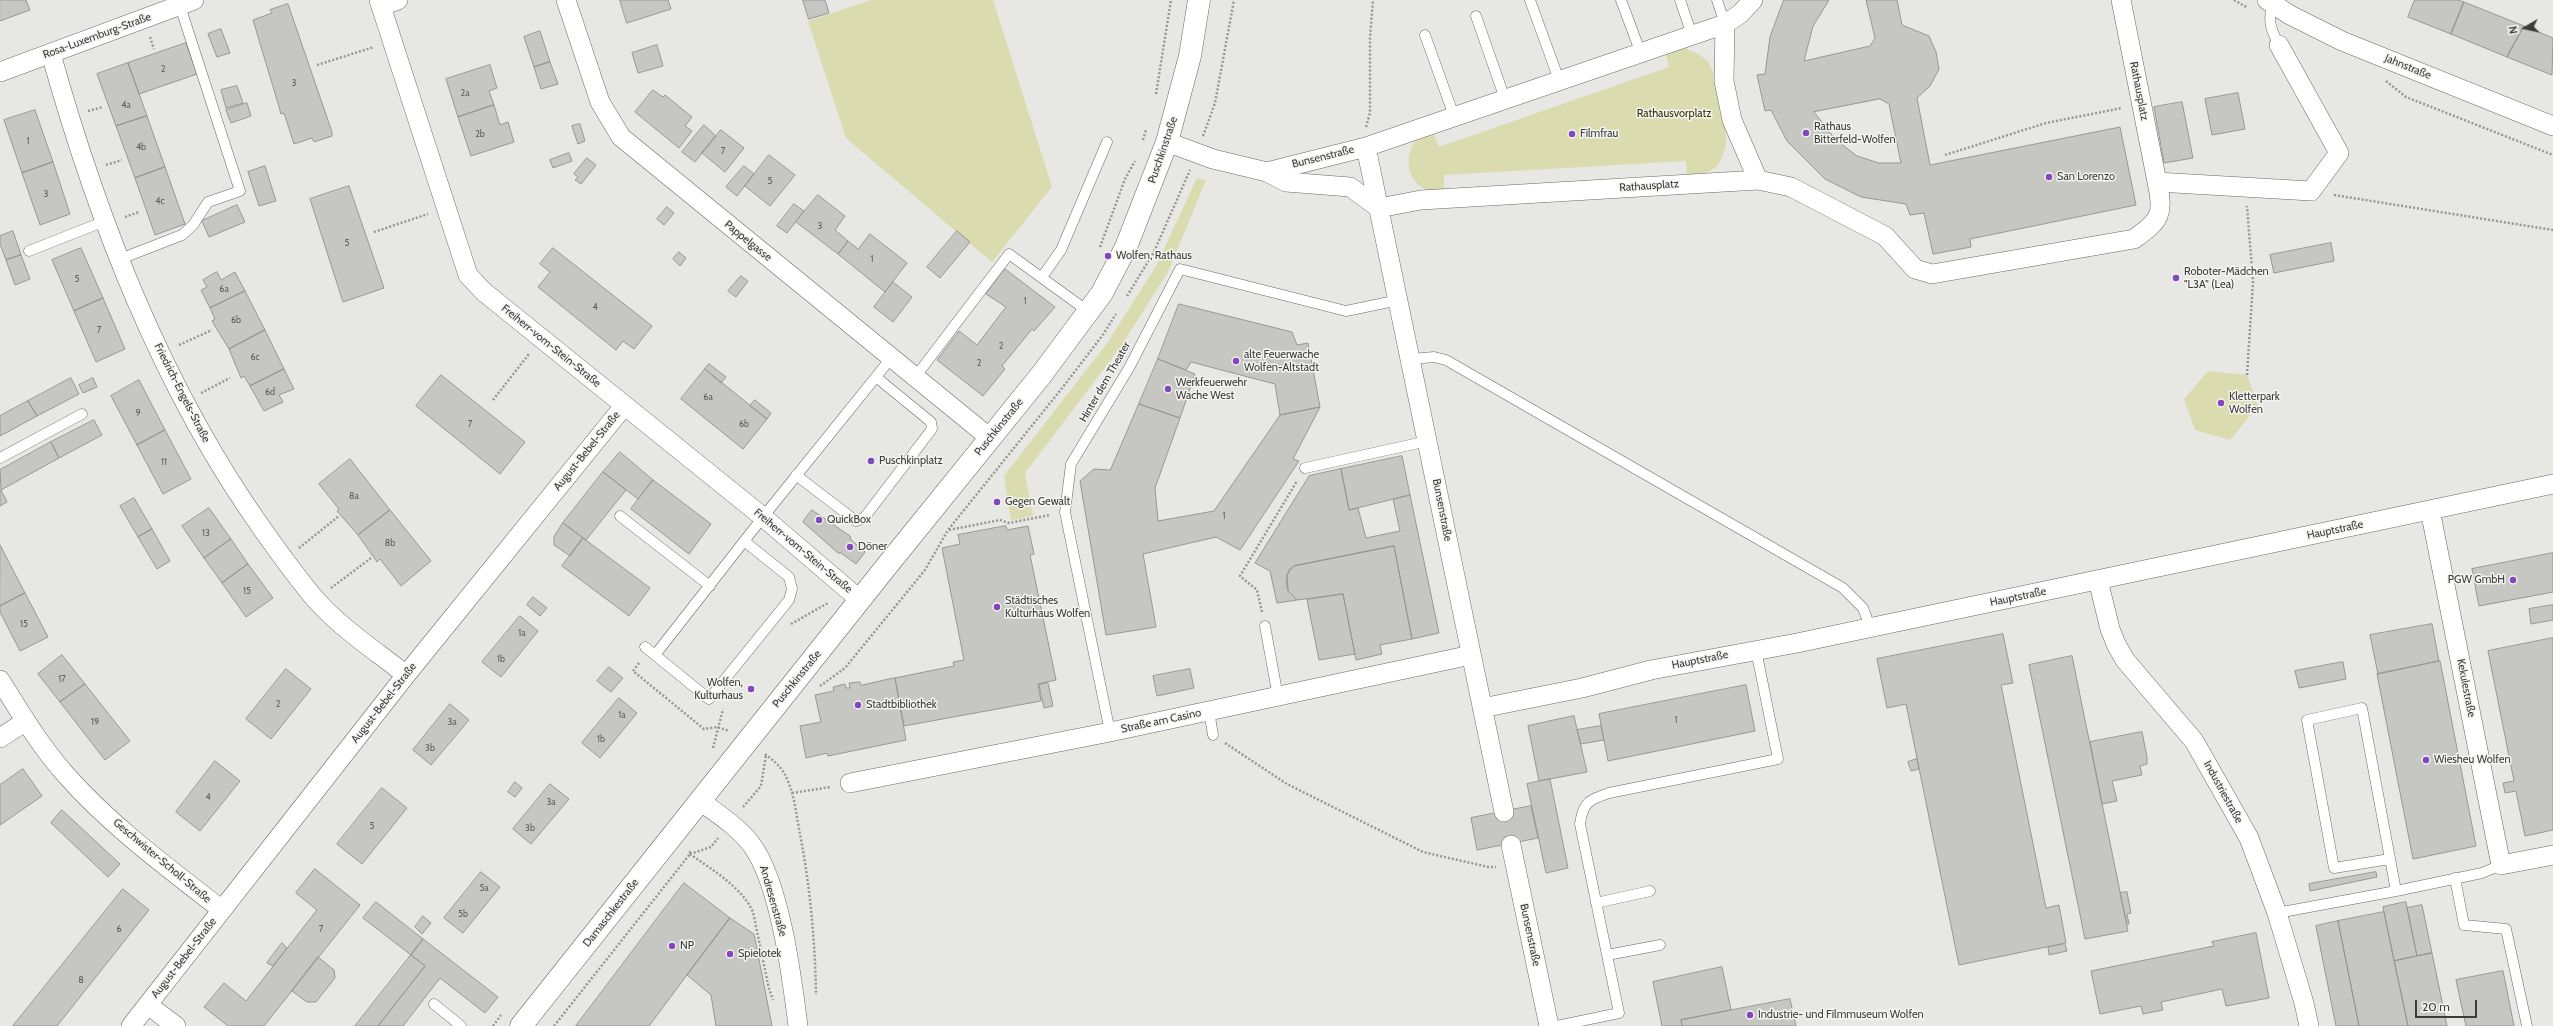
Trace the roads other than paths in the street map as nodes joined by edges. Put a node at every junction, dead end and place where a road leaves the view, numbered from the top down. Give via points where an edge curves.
1 (566, 0) edge
2 (1199, 0) edge
3 (1530, 0) edge
4 (1621, 0) edge
5 (1680, 0) edge
6 (1717, 0) edge
7 (1752, 0) edge
8 (2121, 0) edge
9 (386, 2) edge
10 (2270, 2) edge
11 (187, 3) edge
12 (1476, 16) dead end
13 (1725, 24) junction
14 (1692, 34) junction
15 (1425, 35) dead end
16 (2279, 45) joint
17 (1640, 51) junction
18 (51, 54) junction
19 (0, 72) edge
20 (1559, 80) junction
21 (1505, 99) junction
22 (1454, 116) junction
23 (2553, 126) edge
24 (1107, 142) dead end
25 (1167, 142) junction
26 (1363, 148) junction
27 (1267, 172) junction
28 (1758, 180) junction
29 (2157, 182) junction
30 (1379, 208) junction
31 (105, 221) junction
32 (29, 251) dead end
33 (120, 259) junction
34 (1042, 277) junction
35 (1399, 300) junction
36 (1089, 312) junction
37 (892, 357) junction
38 (1412, 359) junction
39 (916, 376) junction
40 (876, 377) junction
41 (624, 406) junction
42 (82, 414) dead end
43 (990, 438) junction
44 (1428, 441) junction
45 (0, 458) edge
46 (1306, 468) road end
47 (796, 475) junction
48 (2553, 484) edge
49 (2430, 510) junction
50 (620, 516) dead end
51 (762, 517) junction
52 (744, 541) junction
53 (2098, 580) junction
54 (710, 586) junction
55 (853, 594) junction
56 (1265, 626) road end
57 (1870, 627) junction
58 (644, 647) dead end
59 (1756, 650) junction
60 (655, 655) junction
61 (1471, 655) junction
62 (406, 675) junction
63 (0, 680) edge
64 (1278, 697) junction
65 (1482, 708) junction
66 (1209, 711) junction
67 (26, 721) junction
68 (1110, 732) junction
69 (1213, 734) road end
70 (0, 738) edge
71 (850, 783) road end
72 (700, 801) junction
73 (1504, 812) tunnel mouth
74 (1510, 845) tunnel mouth
75 (2553, 855) edge
76 (2390, 859) junction
77 (2501, 865) junction
78 (2455, 878) junction
79 (2396, 890) junction
80 (1650, 891) dead end
81 (1596, 903) junction
82 (222, 910) junction
83 (2277, 913) junction
84 (1660, 945) dead end
85 (1607, 955) junction
86 (434, 1004) dead end
87 (148, 1005) junction
88 (131, 1026) edge
89 (176, 1026) edge
90 (461, 1026) edge
91 (521, 1026) edge
92 (798, 1026) edge
93 (1549, 1026) edge
94 (1557, 1026) edge
95 (2309, 1026) edge
96 (2527, 1026) edge

1 - 37 street, Pappelgasse via 600,102 621,137
2 - 25 street, Puschkinstraße via 1190,56
3 - 20 lane
4 - 17 lane
5 - 14 lane
6 - 13 lane
7 - 13 street via 1740,14
8 - 29 street, Rathausplatz
9 - 41 street, Freiherr-vom-Stein-Straße via 392,41 468,276 484,292
10 - 16 lane via 2272,32
10 - 23 street, Jahnstraße via 2342,41
11 - 18 street, Rosa-Luxemburg-Straße
11 - 33 lane via 240,191 208,202 193,225 182,235
12 - 21 lane
13 - 14 street
13 - 28 street via 1724,81 1730,112
14 - 17 street
15 - 22 lane
16 - 29 street via 2339,154 2311,191
17 - 20 street
18 - 19 street, Rosa-Luxemburg-Straße
18 - 31 street, Friedrich-Engels-Straße via 69,117
20 - 21 street
21 - 22 street
22 - 26 street
24 - 34 lane via 1061,250
25 - 27 street, Bunsenstraße via 1213,159
25 - 36 street, Puschkinstraße via 1126,247
26 - 27 street, Bunsenstraße
26 - 30 street, Bunsenstraße
27 - 30 street, Bunsenstraße via 1286,182 1350,187
28 - 29 street, Rathausplatz via 1791,186 1885,236 1915,268 1932,274 2134,239 2153,226 2162,205
28 - 30 street, Rathausplatz via 1421,200
30 - 35 street, Bunsenstraße
31 - 32 lane
31 - 33 street, Friedrich-Engels-Straße
33 - 62 street, Friedrich-Engels-Straße via 160,354 229,481 284,559 316,599 336,620
34 - 36 lane
34 - 39 lane via 1009,254
35 - 38 street, Bunsenstraße
35 - 68 lane, Hinter dem Theater via 1346,311 1180,269 1129,368 1071,464 1065,512
36 - 43 street, Puschkinstraße
37 - 39 street, Pappelgasse
37 - 40 lane
38 - 44 street, Bunsenstraße
38 - 57 lane via 1434,356 1446,360 1843,588 1863,608
39 - 43 street, Pappelgasse
40 - 47 lane
40 - 47 lane via 931,422 932,430 864,518 856,521
41 - 51 street, Freiherr-vom-Stein-Straße
41 - 62 street, August-Bebel-Straße
42 - 45 lane
43 - 55 street, Puschkinstraße
44 - 46 lane
44 - 61 street, Bunsenstraße
47 - 51 lane
48 - 49 street, Hauptstraße
49 - 53 street, Hauptstraße
49 - 77 street, Kekulestraße
50 - 54 lane
51 - 52 lane
51 - 55 street, Freiherr-vom-Stein-Straße
52 - 54 lane
52 - 60 lane via 789,577 792,589 789,600 709,699
53 - 57 street, Hauptstraße
53 - 83 street, Industriestraße via 2116,644 2125,660 2194,741 2248,838
54 - 60 lane
55 - 72 street, Puschkinstraße via 746,743
56 - 64 lane
57 - 59 street, Hauptstraße
58 - 60 lane
59 - 65 street, Hauptstraße via 1651,670 1582,688
59 - 81 lane via 1778,759 1593,798 1582,809 1580,824
61 - 64 street, Straße am Casino
61 - 65 street, Bunsenstraße
62 - 82 street, August-Bebel-Straße
63 - 67 street, Geschwister-Scholl-Straße
64 - 66 street, Straße am Casino
65 - 73 street, Bunsenstraße
66 - 68 street, Straße am Casino
66 - 69 lane
67 - 70 street
67 - 82 street, Geschwister-Scholl-Straße via 65,774 121,830
68 - 71 street, Straße am Casino
72 - 91 street, Damaschkestraße
72 - 92 street, Andresenstraße via 744,835 761,859 769,878 782,934
74 - 93 street, Bunsenstraße
75 - 77 street
76 - 76 lane via 2362,708 2307,720 2334,868
76 - 79 lane
77 - 78 lane
78 - 79 lane
78 - 96 lane via 2464,925 2506,929
79 - 83 lane
80 - 81 lane
81 - 85 lane
82 - 87 street, August-Bebel-Straße
83 - 95 street, Industriestraße
84 - 85 lane
85 - 94 lane via 1619,1013
86 - 90 lane
87 - 88 street, August-Bebel-Straße
87 - 89 street, August-Bebel-Straße

